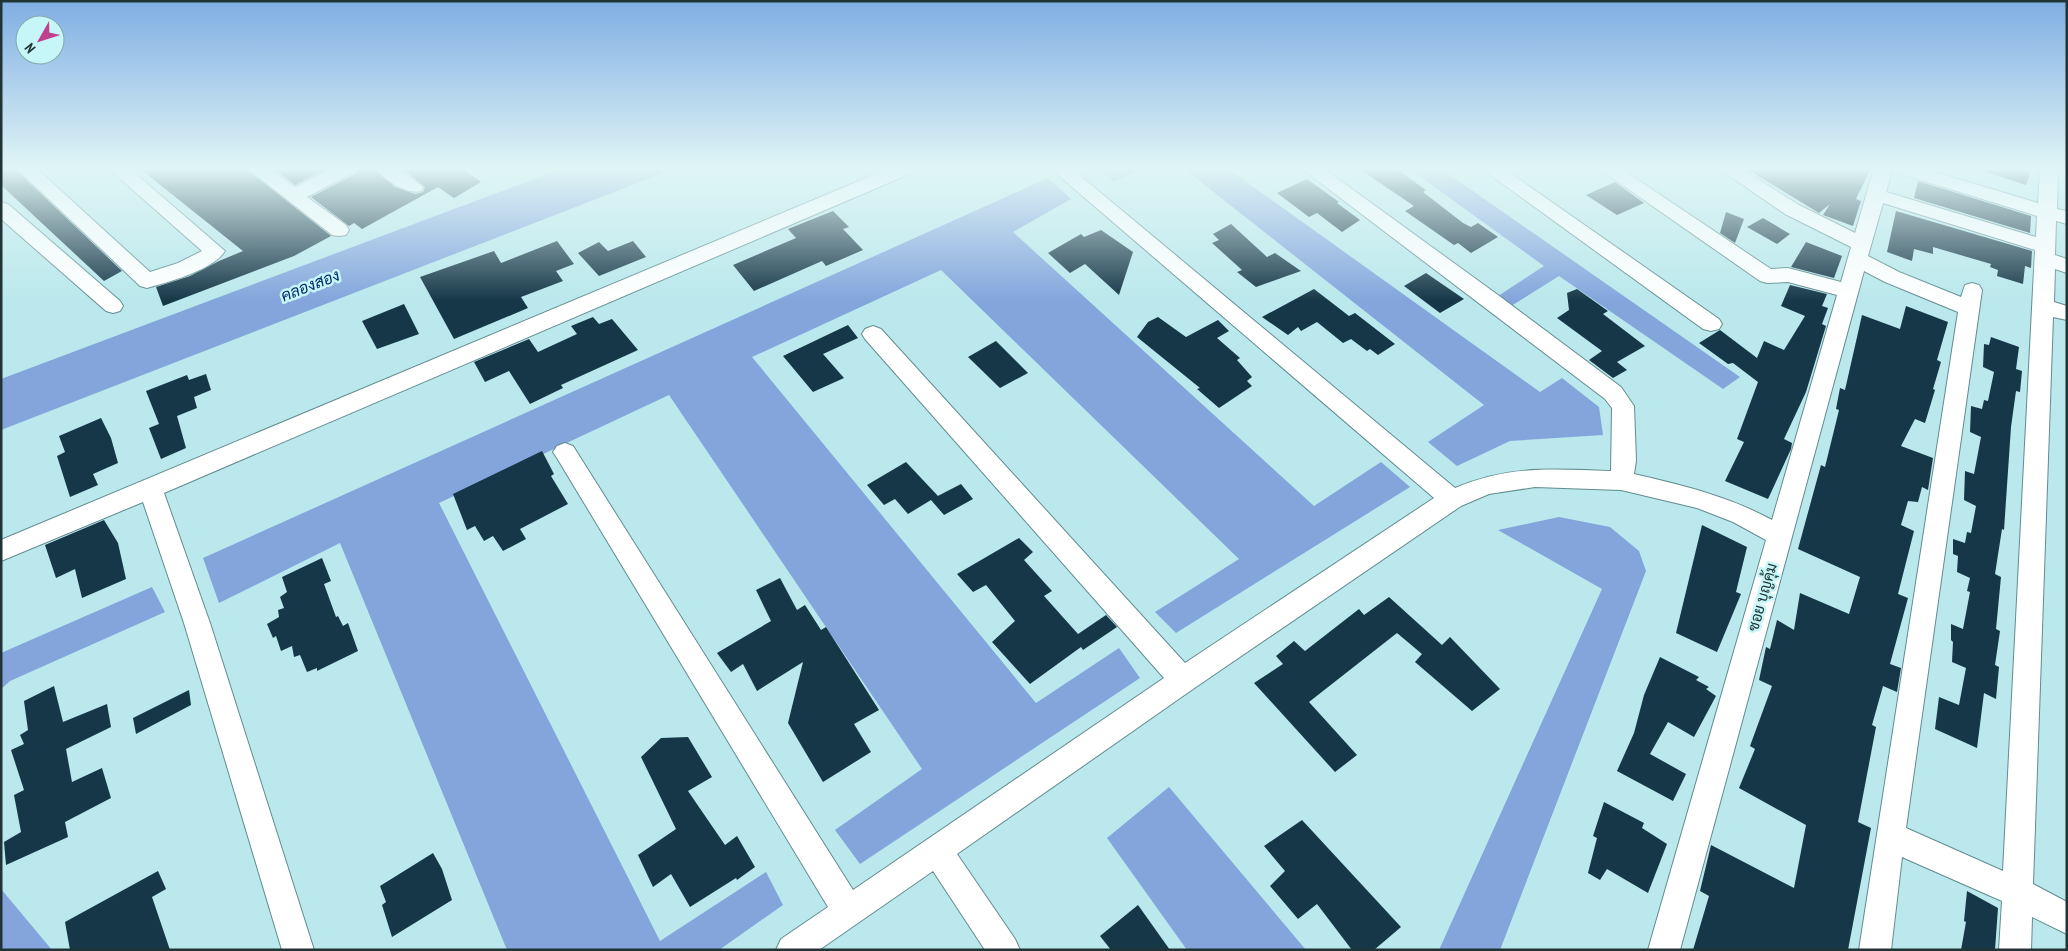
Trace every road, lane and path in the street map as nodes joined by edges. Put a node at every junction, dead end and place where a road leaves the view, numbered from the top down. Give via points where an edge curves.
1 (6, 212) edge
2 (73, 212) edge
3 (170, 212) edge
4 (317, 212) edge
5 (802, 212) edge
6 (1112, 212) edge
7 (1371, 212) edge
8 (1553, 212) edge
9 (1673, 212) edge
10 (1797, 212) edge
11 (1871, 212) edge
12 (1933, 212) edge
13 (1969, 212) edge
14 (2056, 215) edge
15 (1968, 223) junction
16 (21, 226) junction
17 (339, 230) dead end
18 (1, 236) edge
19 (1860, 251) junction
20 (2052, 257) edge
21 (1848, 291) junction
22 (113, 306) dead end
23 (2042, 307) junction
24 (2067, 313) edge
25 (1711, 324) dead end
26 (873, 334) dead end
27 (566, 452) dead end
28 (1623, 471) junction
29 (150, 488) junction
30 (1452, 499) junction
31 (1779, 535) junction
32 (1, 551) edge
33 (1183, 680) junction
34 (1890, 836) junction
35 (937, 851) junction
36 (2018, 894) junction
37 (848, 911) junction
38 (2067, 919) edge
39 (298, 950) edge
40 (792, 950) edge
41 (1004, 950) edge
42 (1664, 950) edge
43 (1875, 950) edge
44 (2015, 950) edge

1 - 16 street
2 - 3 street via 147,281 185,268 215,251
4 - 17 street
5 - 29 street
6 - 30 street
7 - 28 street via 1613,393 1622,406
8 - 25 street
9 - 21 street via 1767,276 1788,275
10 - 19 street
11 - 19 street, ซอย บุญคุ้ม
12 - 15 street
13 - 15 street
14 - 20 street
15 - 20 street
16 - 18 street
16 - 22 street
19 - 21 street, ซอย บุญคุ้ม
19 - 34 street via 1892,277 1971,300
20 - 23 street
21 - 31 street, ซอย บุญคุ้ม
23 - 24 street
23 - 36 street
26 - 33 street
27 - 37 street
28 - 30 street via 1506,481 1486,485
28 - 31 street via 1742,515
29 - 32 street
29 - 39 street via 177,560
30 - 33 street
31 - 42 street, ซอย บุญคุ้ม
33 - 35 street
34 - 36 street
34 - 43 street
35 - 37 street
35 - 41 street
36 - 38 street
36 - 44 street
37 - 40 street

